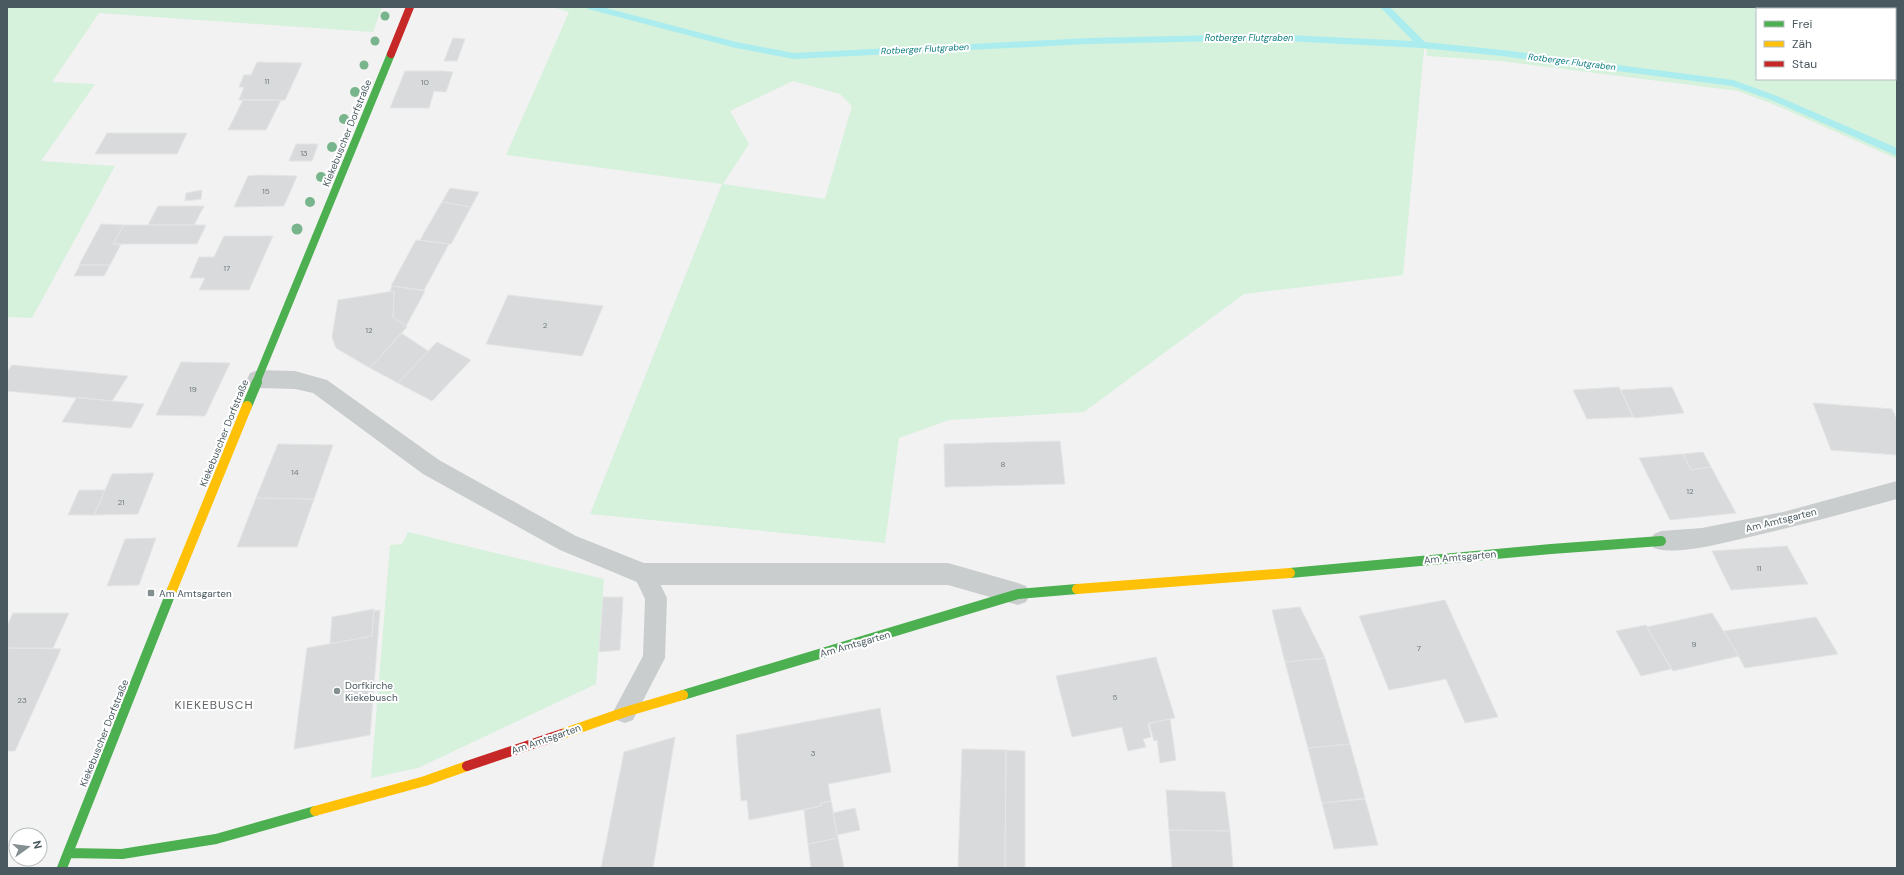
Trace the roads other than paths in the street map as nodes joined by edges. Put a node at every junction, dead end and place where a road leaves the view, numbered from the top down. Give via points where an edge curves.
1 (410, 7) edge
2 (258, 379) junction
3 (1897, 490) edge
4 (1661, 541) joint
5 (644, 574) junction
6 (1018, 594) junction
7 (625, 712) junction
8 (68, 853) junction
9 (62, 868) edge

1 - 2 street, Kiekebuscher Dorfstraße
2 - 5 street, Am Amtsgarten via 295,380 319,386 431,467 568,543
2 - 8 street, Kiekebuscher Dorfstraße
3 - 4 lane, Am Amtsgarten via 1782,521 1702,538
4 - 6 street, Am Amtsgarten
5 - 6 street, Am Amtsgarten via 948,574
5 - 7 lane via 656,598 654,658
6 - 7 street, Am Amtsgarten
7 - 8 street, Am Amtsgarten via 425,781 216,839 122,854
8 - 9 street, Kiekebuscher Dorfstraße

